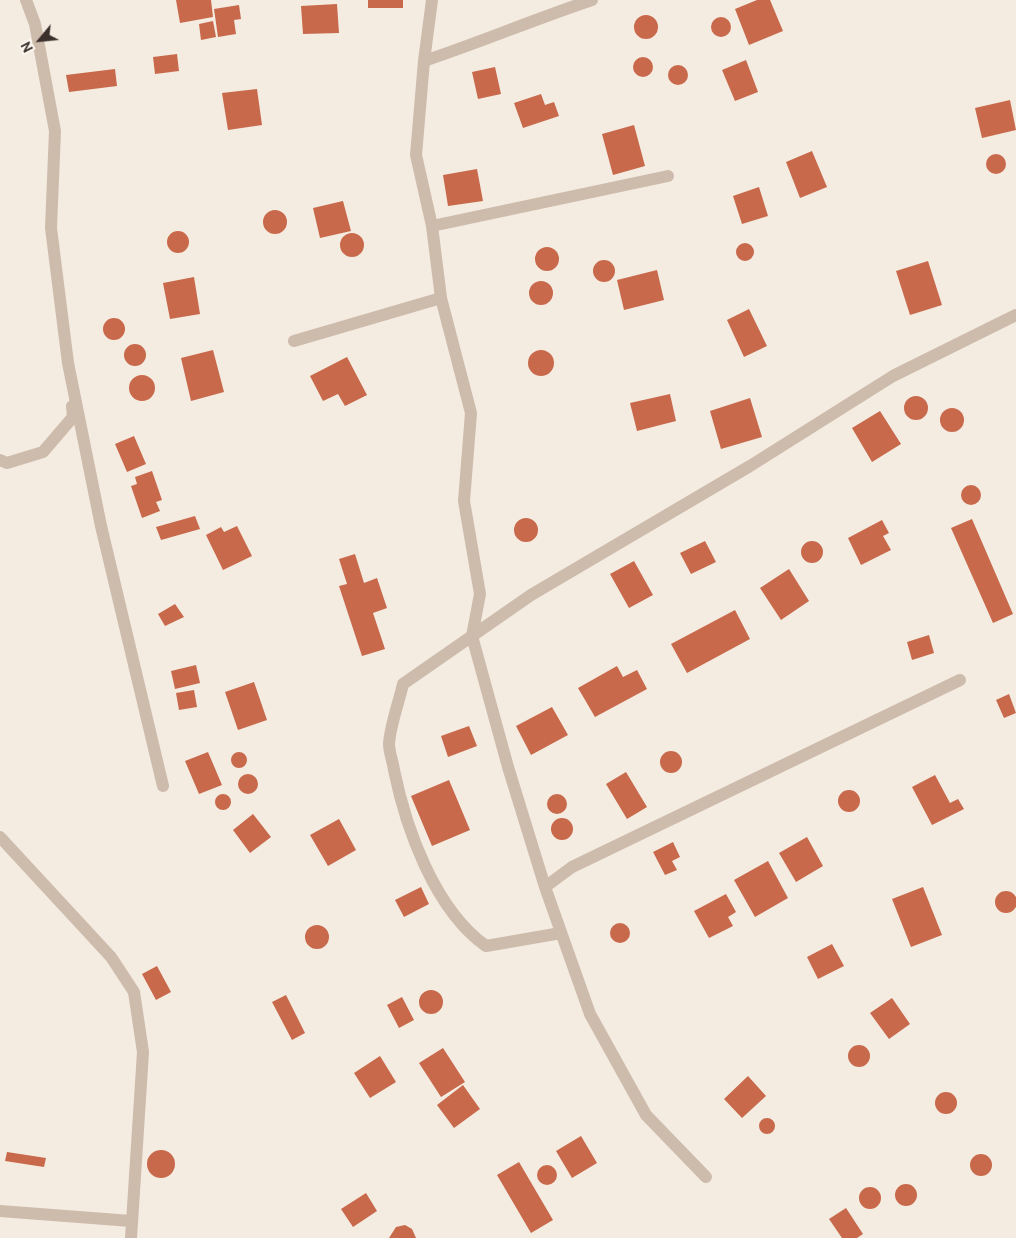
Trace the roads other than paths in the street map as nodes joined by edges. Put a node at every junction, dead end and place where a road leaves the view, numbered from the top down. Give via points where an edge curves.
1 (26, 0) edge
2 (432, 0) edge
3 (592, 0) edge
4 (424, 61) junction
5 (668, 176) dead end
6 (432, 226) junction
7 (441, 298) junction
8 (1016, 315) edge
9 (294, 341) dead end
10 (68, 363) junction
11 (0, 460) edge
12 (472, 636) junction
13 (960, 680) dead end
14 (163, 786) dead end
15 (0, 837) edge
16 (546, 887) junction
17 (562, 933) junction
18 (706, 1177) dead end
19 (0, 1211) edge
20 (131, 1221) junction
21 (131, 1238) edge

1 - 10 street via 35,24 55,131 51,228
2 - 4 street
3 - 4 street
4 - 6 street via 416,155
5 - 6 street
6 - 7 street
7 - 9 street
7 - 12 street via 471,413 464,501 480,594
8 - 12 street via 899,373 750,466 531,595
10 - 11 street via 73,417 43,452 7,463
10 - 14 street via 101,526
12 - 16 street via 508,767
12 - 17 street via 404,684 389,744 399,793 427,870 469,934 486,946
13 - 16 street via 572,867
15 - 20 street via 111,957 134,992 143,1052
16 - 17 street
17 - 18 street via 590,1014 646,1115
19 - 20 street
20 - 21 street

